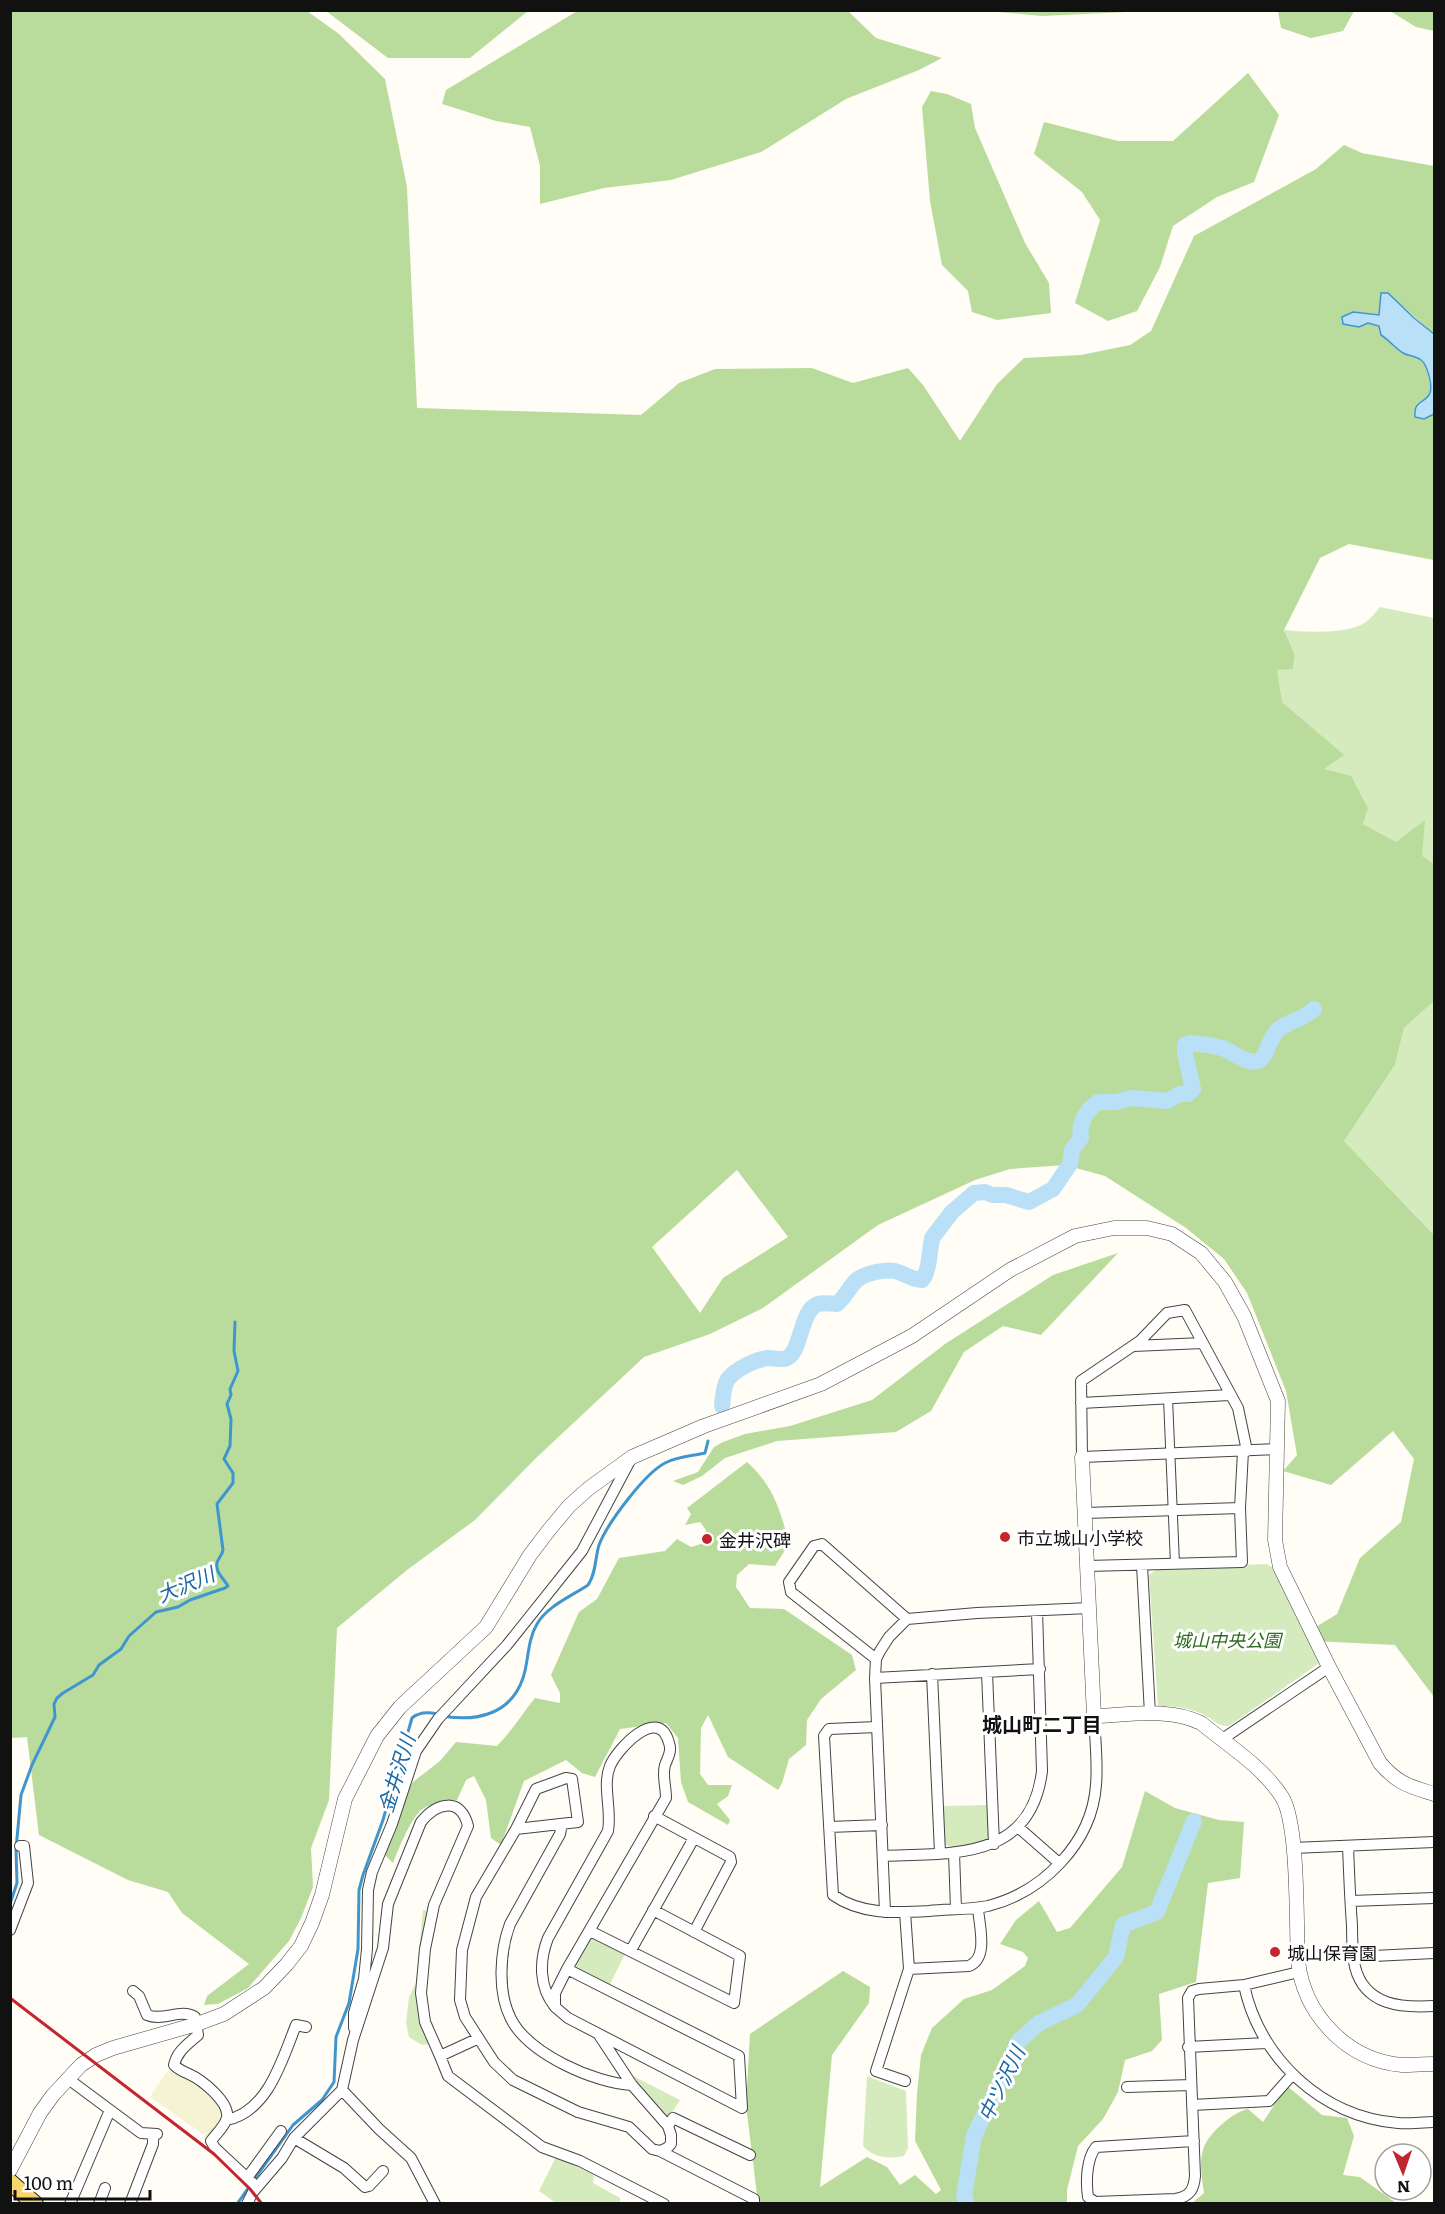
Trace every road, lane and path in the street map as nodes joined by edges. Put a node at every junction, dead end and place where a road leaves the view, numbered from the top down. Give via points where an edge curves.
1 (1203, 1343) junction
2 (1133, 1346) junction
3 (1230, 1395) junction
4 (1168, 1398) junction
5 (1081, 1403) junction
6 (1276, 1449) junction
7 (1245, 1451) junction
8 (1170, 1454) junction
9 (632, 1457) junction
10 (1082, 1457) junction
11 (1240, 1508) junction
12 (1173, 1510) junction
13 (1085, 1514) junction
14 (1175, 1564) junction
15 (1142, 1565) junction
16 (1087, 1566) junction
17 (1090, 1608) junction
18 (1037, 1611) junction
19 (907, 1619) junction
20 (876, 1659) junction
21 (1329, 1667) junction
22 (1040, 1669) junction
23 (987, 1672) junction
24 (932, 1674) junction
25 (875, 1678) junction
26 (1150, 1714) junction
27 (1094, 1716) junction
28 (877, 1727) junction
29 (1221, 1740) junction
30 (1434, 1794) edge
31 (654, 1816) junction
32 (562, 1824) junction
33 (882, 1825) junction
34 (829, 1827) junction
35 (1018, 1827) junction
36 (516, 1828) junction
37 (694, 1838) junction
38 (1434, 1842) edge
39 (994, 1844) junction
40 (20, 1846) dead end
41 (1348, 1846) junction
42 (1293, 1848) junction
43 (940, 1853) junction
44 (954, 1853) junction
45 (883, 1856) junction
46 (1059, 1863) junction
47 (1434, 1898) edge
48 (1351, 1901) junction
49 (978, 1908) junction
50 (956, 1909) junction
51 (653, 1911) junction
52 (885, 1912) junction
53 (905, 1912) junction
54 (10, 1930) edge
55 (590, 1931) junction
56 (694, 1932) junction
57 (631, 1950) junction
58 (1434, 1953) edge
59 (1353, 1957) junction
60 (567, 1969) junction
61 (909, 1969) junction
62 (1299, 1972) junction
63 (1244, 1985) junction
64 (133, 1991) dead end
65 (1434, 2006) edge
66 (555, 2007) junction
67 (197, 2024) junction
68 (306, 2026) dead end
69 (598, 2034) junction
70 (477, 2039) junction
71 (353, 2040) junction
72 (1266, 2043) junction
73 (1188, 2047) junction
74 (440, 2056) junction
75 (1434, 2064) edge
76 (1292, 2075) junction
77 (67, 2078) junction
78 (905, 2081) dead end
79 (632, 2085) junction
80 (1191, 2085) junction
81 (1126, 2087) dead end
82 (342, 2090) junction
83 (1192, 2105) junction
84 (110, 2110) junction
85 (226, 2120) junction
86 (1434, 2122) edge
87 (668, 2126) junction
88 (280, 2131) dead end
89 (294, 2138) junction
90 (1194, 2141) junction
91 (660, 2151) junction
92 (750, 2155) dead end
93 (10, 2170) edge
94 (383, 2171) dead end
95 (10, 2182) edge
96 (252, 2183) junction
97 (105, 2188) dead end
98 (637, 2192) junction
99 (35, 2204) edge
100 (70, 2204) edge
101 (99, 2204) edge
102 (130, 2204) edge
103 (247, 2204) edge
104 (435, 2204) edge
105 (633, 2204) edge
106 (663, 2204) edge
107 (754, 2204) edge

1 - 2 street
1 - 2 street via 1185,1310 1167,1313
1 - 3 street
2 - 5 street via 1081,1381
3 - 4 street
3 - 7 street via 1241,1417
4 - 5 street
4 - 8 street
5 - 10 street
6 - 7 street
6 - 9 street via 1278,1401 1244,1316 1225,1282 1201,1253 1172,1234 1147,1228 1114,1228 1075,1236 1010,1270 912,1336 821,1384
6 - 21 street via 1275,1539 1280,1567
7 - 8 street
7 - 11 street
8 - 10 street
8 - 12 street
9 - 67 street via 568,1506 530,1556 486,1626 408,1699 377,1736 345,1799 312,1923 287,1964 264,1989 224,2014
9 - 71 street via 582,1551 507,1645 442,1715 416,1752 372,1872 364,1978 354,2013
10 - 13 street
11 - 12 street
11 - 14 street via 1242,1562
12 - 13 street
12 - 14 street
13 - 16 street
14 - 15 street
15 - 16 street
15 - 26 street
16 - 17 street
17 - 18 street
17 - 27 street
18 - 19 street
18 - 22 street
19 - 20 street via 889,1637
19 - 20 street via 822,1544 814,1546 789,1581 791,1592
20 - 25 street
21 - 29 street
21 - 30 street via 1380,1763 1402,1784
22 - 23 street
22 - 35 street via 1040,1782 1033,1807
23 - 24 street
23 - 39 street
24 - 25 street
24 - 43 street
25 - 28 street
26 - 27 street
26 - 29 street via 1190,1717
27 - 46 street via 1093,1803 1072,1850
28 - 33 street
28 - 34 street via 829,1729 824,1736
29 - 42 street via 1262,1774 1282,1798
31 - 37 street
31 - 55 street
31 - 66 street via 666,1798 664,1772 670,1749 665,1734 653,1727 638,1732 611,1763 608,1831 543,1951 546,1996
32 - 36 street
32 - 36 street via 578,1822 573,1779 536,1789
32 - 79 street via 504,1939 504,1998 511,2019 524,2037 539,2048 593,2078
33 - 34 street
33 - 45 street
34 - 52 street via 833,1895
35 - 39 street
35 - 46 street
36 - 70 street via 476,1897 462,1950 460,2000
37 - 51 street
37 - 56 street via 730,1857 731,1862
38 - 41 street
39 - 44 street
40 - 54 street via 24,1846 28,1883
41 - 42 street
41 - 48 street
42 - 62 street
43 - 44 street
43 - 45 street
44 - 50 street
45 - 52 street
46 - 49 street via 1028,1890
47 - 48 street
48 - 59 street
49 - 50 street
49 - 61 street via 981,1950 975,1964
50 - 53 street
51 - 56 street
51 - 57 street
52 - 53 street
53 - 61 street
55 - 57 street
55 - 60 street
56 - 57 street via 740,1956 734,2003
58 - 59 street
59 - 65 street via 1363,1984 1377,1998 1398,2006
60 - 66 street via 555,1993
60 - 69 street via 739,2056 742,2108
61 - 78 street via 876,2071
62 - 63 street
62 - 75 street via 1316,2012 1342,2042 1356,2051 1400,2065
63 - 72 street via 1250,2011
63 - 73 street via 1192,1991 1188,1998
64 - 67 street via 147,2015 154,2019 190,2014
66 - 69 street
67 - 77 street via 96,2055
67 - 85 street via 198,2035 176,2056 174,2065 206,2084 228,2110
68 - 85 street via 296,2025 276,2076 252,2110
69 - 79 street
70 - 74 street
70 - 91 street via 513,2080 578,2112 629,2127 651,2150
71 - 74 street via 378,1969 391,1894 421,1822 438,1807 456,1806 463,1811 468,1827 434,1905 421,1994 425,2022
71 - 82 street
72 - 73 street
72 - 76 street
73 - 80 street
74 - 98 street via 448,2076 542,2147 580,2161
76 - 83 street via 1269,2101
76 - 86 street via 1318,2096 1356,2113 1396,2122
77 - 84 street
77 - 93 street via 40,2113
79 - 87 street
80 - 81 street
80 - 83 street
82 - 89 street
82 - 104 street via 411,2158
83 - 90 street
84 - 100 street
84 - 102 street via 141,2133 155,2135
85 - 96 street via 212,2141
87 - 91 street via 671,2144
87 - 92 street via 673,2118
88 - 96 street
89 - 94 street via 344,2168 365,2187
89 - 96 street via 282,2158
90 - 90 street via 1194,2187 1183,2198 1095,2202 1088,2197 1087,2179 1096,2147
91 - 107 street via 754,2199
95 - 99 main road
96 - 103 street
97 - 101 street
98 - 105 street
98 - 106 street

